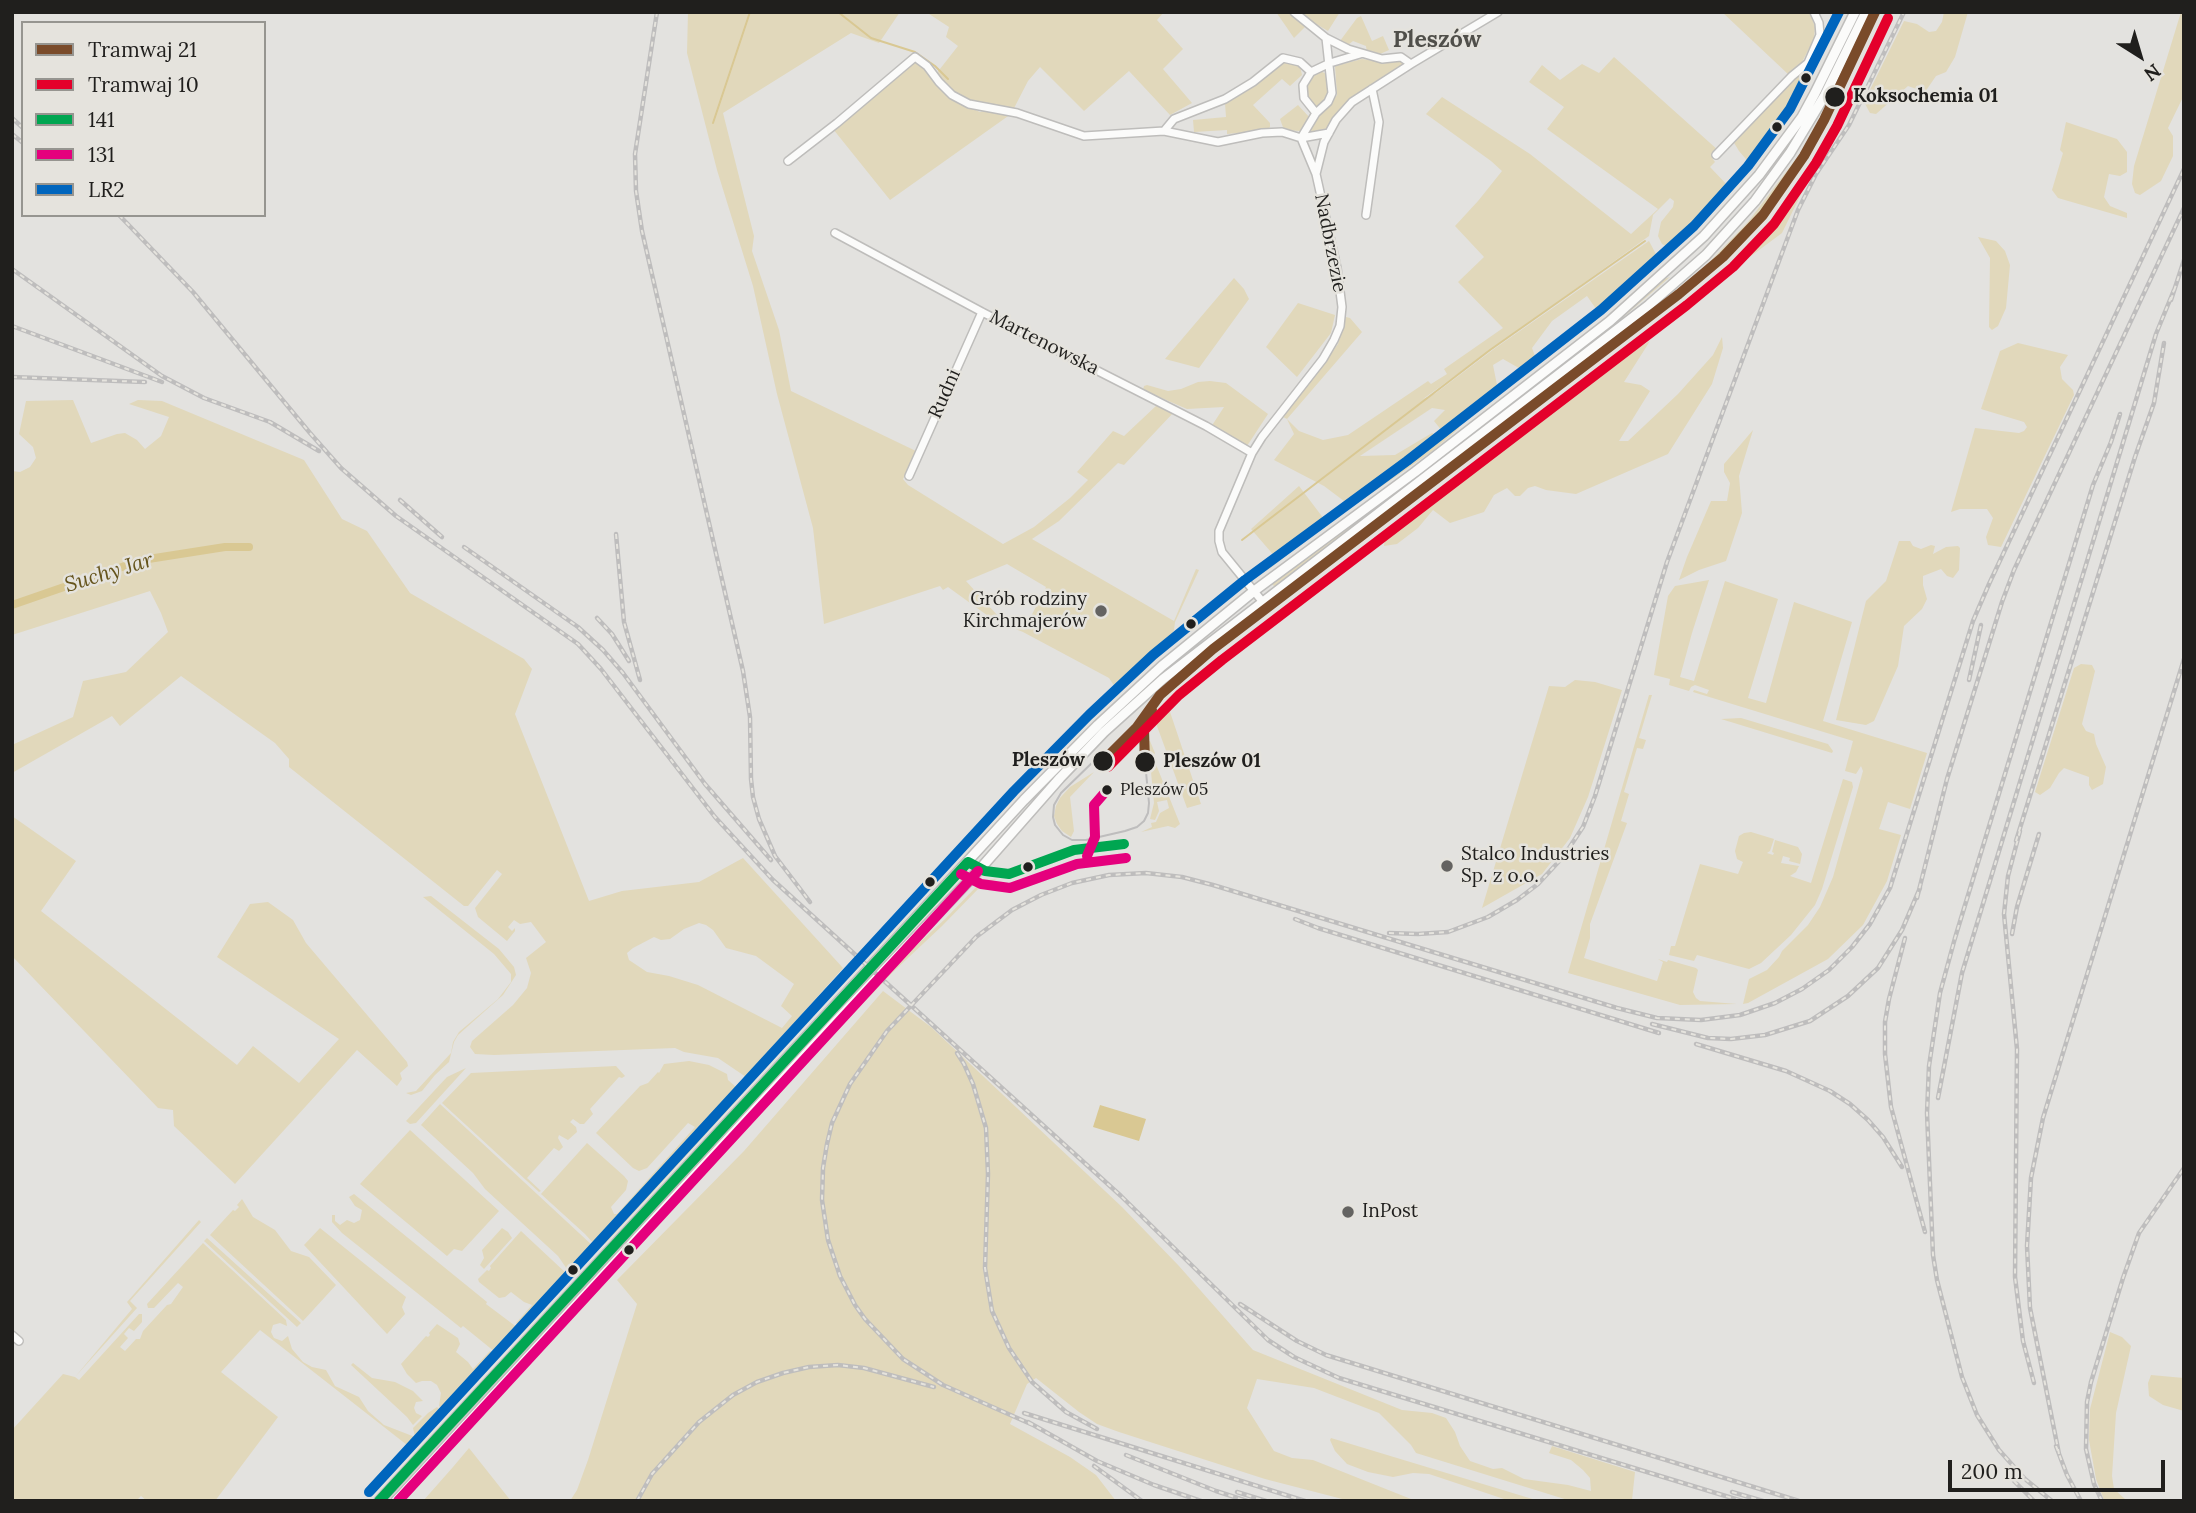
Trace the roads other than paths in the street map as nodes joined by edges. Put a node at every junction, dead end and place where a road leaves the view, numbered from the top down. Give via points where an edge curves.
1 (1294, 12) edge
2 (1498, 12) edge
3 (1814, 12) edge
4 (1855, 12) edge
5 (1866, 12) edge
6 (1326, 38) junction
7 (1360, 54) junction
8 (1329, 63) junction
9 (1411, 64) junction
10 (1311, 72) junction
11 (1372, 89) junction
12 (1316, 113) junction
13 (1164, 131) junction
14 (1329, 133) junction
15 (1301, 138) junction
16 (1716, 155) dead end
17 (788, 161) dead end
18 (1316, 174) junction
19 (1366, 215) dead end
20 (835, 233) dead end
21 (982, 312) junction
22 (1252, 453) junction
23 (909, 477) dead end
24 (1254, 591) junction
25 (1262, 601) junction
26 (12, 1335) edge
27 (19, 1341) dead end
28 (379, 1501) edge
29 (396, 1501) edge

1 - 6 street
2 - 9 street, Nadbrzezie
3 - 16 street via 1820,35 1808,63
4 - 24 main road via 1802,117 1759,175 1692,248 1610,321
5 - 25 main road via 1790,153 1706,255 1649,305
6 - 7 street
6 - 8 street
7 - 8 street
7 - 9 street via 1401,57
8 - 10 street
8 - 12 street via 1332,93
9 - 11 street, Nadbrzezie
10 - 12 street via 1302,90
10 - 13 street via 1300,62 1283,58 1225,99 1174,119
11 - 14 street, Nadbrzezie via 1353,102
11 - 19 street via 1379,122
12 - 15 street
13 - 15 street via 1218,142 1282,132
13 - 17 street via 1084,136 1017,113 969,104 952,95 915,57
14 - 15 street
14 - 18 street, Nadbrzezie
15 - 18 street
18 - 22 street, Nadbrzezie via 1337,268 1340,326 1323,359
20 - 21 street, Martenowska
21 - 22 street, Martenowska
21 - 23 street, Rudni
22 - 24 street, Nadbrzezie via 1219,537 1226,558
24 - 25 street, Nadbrzezie
24 - 28 main road via 1083,738
25 - 29 main road via 1163,679 1093,743
26 - 27 street

